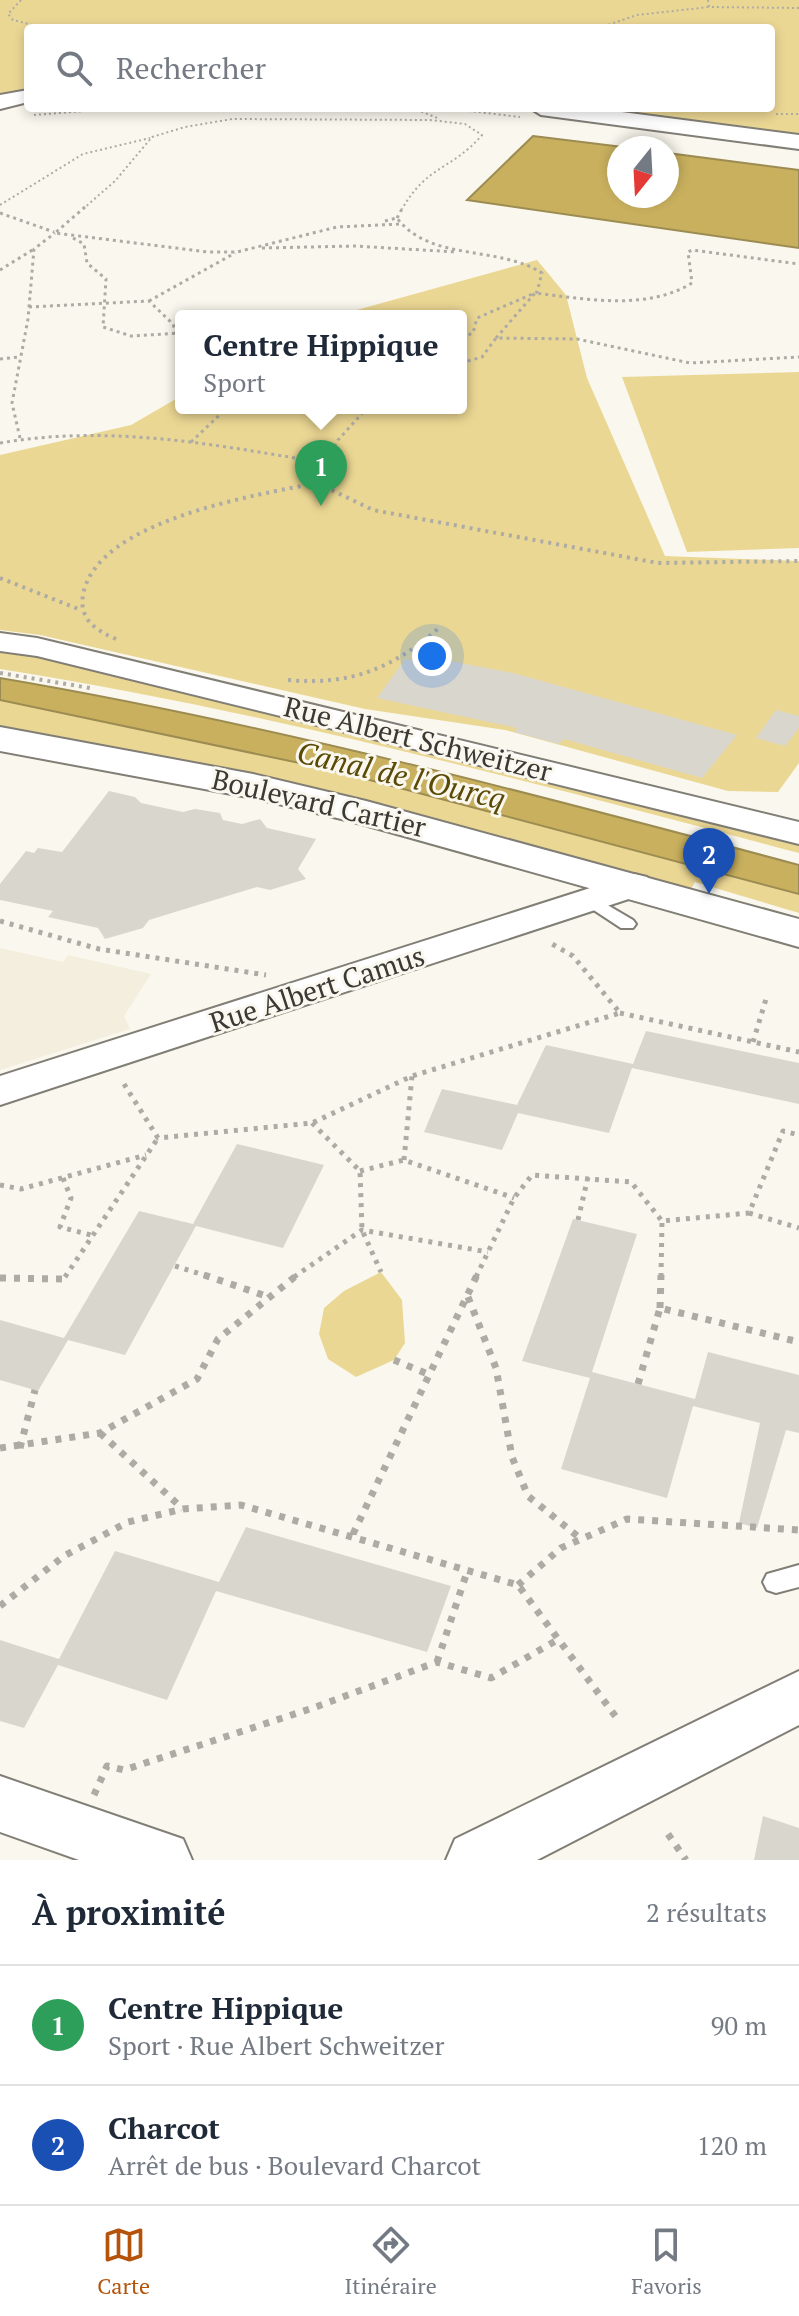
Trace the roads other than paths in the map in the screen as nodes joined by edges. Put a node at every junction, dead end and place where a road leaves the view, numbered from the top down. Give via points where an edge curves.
1 (0, 102) edge
2 (24, 106) edge
3 (571, 112) edge
4 (799, 142) edge
5 (0, 642) edge
6 (0, 739) edge
7 (799, 833) edge
8 (630, 905) junction
9 (799, 933) edge
10 (0, 1091) edge
11 (799, 1697) edge
12 (0, 1804) edge
13 (162, 1860) edge
14 (476, 1860) edge

1 - 2 street
3 - 4 street
5 - 7 street, Rue Albert Schweitzer
6 - 8 street, Boulevard Cartier via 253,786 498,847
8 - 9 street, Boulevard Cartier
8 - 10 street, Rue Albert Camus via 592,901 538,922 462,934 375,962 317,989
11 - 14 street
12 - 13 street

